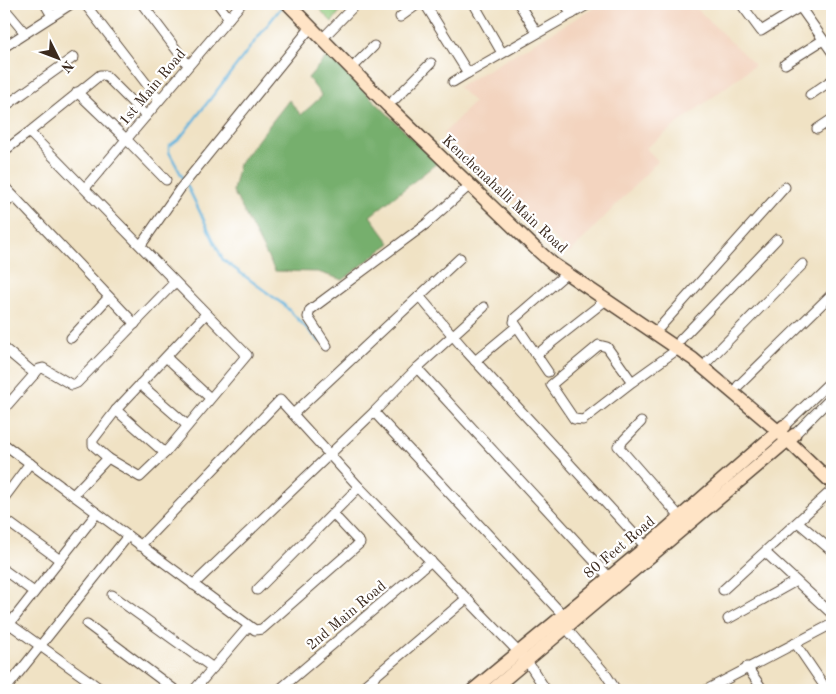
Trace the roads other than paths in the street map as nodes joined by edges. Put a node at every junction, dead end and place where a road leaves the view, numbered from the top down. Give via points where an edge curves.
1 (45, 4) edge
2 (70, 4) edge
3 (85, 4) edge
4 (142, 4) edge
5 (218, 4) edge
6 (241, 4) edge
7 (288, 4) edge
8 (299, 4) edge
9 (356, 4) edge
10 (418, 4) edge
11 (425, 4) edge
12 (474, 4) edge
13 (519, 4) edge
14 (565, 4) edge
15 (589, 4) edge
16 (741, 4) edge
17 (799, 5) edge
18 (4, 8) edge
19 (572, 14) junction
20 (52, 16) junction
21 (400, 17) dead end
22 (229, 18) junction
23 (311, 27) junction
24 (25, 33) junction
25 (537, 34) junction
26 (325, 36) junction
27 (823, 40) junction
28 (374, 46) dead end
29 (4, 47) edge
30 (832, 52) edge
31 (502, 53) junction
32 (74, 57) dead end
33 (358, 63) junction
34 (430, 63) dead end
35 (785, 64) dead end
36 (188, 65) junction
37 (468, 73) junction
38 (832, 80) edge
39 (452, 82) dead end
40 (77, 92) junction
41 (810, 95) dead end
42 (159, 100) junction
43 (394, 100) junction
44 (4, 107) edge
45 (146, 116) junction
46 (832, 119) edge
47 (817, 129) dead end
48 (28, 133) junction
49 (126, 138) junction
50 (4, 151) edge
51 (166, 180) dead end
52 (470, 185) junction
53 (4, 186) edge
54 (785, 187) dead end
55 (85, 188) junction
56 (13, 196) junction
57 (4, 205) edge
58 (777, 239) dead end
59 (141, 246) junction
60 (460, 258) dead end
61 (804, 264) dead end
62 (567, 273) junction
63 (175, 282) junction
64 (830, 295) dead end
65 (419, 296) junction
66 (109, 297) junction
67 (606, 300) junction
68 (484, 307) dead end
69 (206, 314) junction
70 (135, 324) junction
71 (516, 327) junction
72 (660, 327) junction
73 (453, 337) junction
74 (71, 338) dead end
75 (679, 344) junction
76 (327, 346) dead end
77 (4, 348) edge
78 (536, 355) junction
79 (167, 358) junction
80 (475, 361) junction
81 (708, 361) junction
82 (417, 368) junction
83 (548, 372) dead end
84 (35, 374) junction
85 (832, 380) edge
86 (632, 382) junction
87 (140, 384) junction
88 (738, 386) junction
89 (832, 397) edge
90 (210, 398) junction
91 (4, 409) edge
92 (116, 410) junction
93 (374, 412) junction
94 (293, 414) junction
95 (641, 422) dead end
96 (187, 426) junction
97 (781, 429) junction
98 (791, 438) junction
99 (4, 444) edge
100 (165, 452) junction
101 (329, 455) junction
102 (108, 458) junction
103 (30, 463) junction
104 (832, 471) edge
105 (832, 482) edge
106 (359, 487) junction
107 (832, 490) edge
108 (72, 495) junction
109 (4, 498) edge
110 (97, 513) junction
111 (333, 514) junction
112 (680, 517) junction
113 (4, 519) edge
114 (799, 523) junction
115 (128, 536) junction
116 (140, 546) junction
117 (646, 547) junction
118 (832, 551) edge
119 (766, 553) junction
120 (60, 560) junction
121 (431, 561) junction
122 (4, 570) edge
123 (609, 577) junction
124 (796, 581) junction
125 (193, 585) junction
126 (257, 590) dead end
127 (723, 590) dead end
128 (34, 592) junction
129 (112, 595) dead end
130 (466, 599) junction
131 (832, 614) edge
132 (728, 619) dead end
133 (564, 622) junction
134 (87, 624) dead end
135 (832, 624) edge
136 (6, 625) edge
137 (248, 627) junction
138 (795, 643) junction
139 (40, 646) junction
140 (523, 657) junction
141 (747, 667) junction
142 (213, 668) junction
143 (5, 690) edge
144 (102, 690) edge
145 (175, 690) edge
146 (194, 690) edge
147 (279, 690) edge
148 (359, 690) edge
149 (473, 690) edge
150 (492, 690) edge
151 (546, 690) edge
152 (616, 690) edge
153 (706, 690) edge
154 (763, 690) edge
155 (827, 690) edge

1 - 20 street
2 - 20 street
3 - 42 street
4 - 36 street
5 - 22 street
6 - 22 street, 1st Main Road
7 - 23 main road, Kenchenahalli Main Road
8 - 26 main road, Kenchenahalli Main Road
9 - 26 street
10 - 21 street
11 - 37 street
12 - 31 street
13 - 25 street
14 - 19 street
15 - 19 street
16 - 17 street via 761,31
17 - 27 street
18 - 24 street
19 - 25 street
20 - 24 street
22 - 36 street, 1st Main Road
23 - 26 main road, Kenchenahalli Main Road
23 - 59 street via 186,181
24 - 29 street
25 - 31 street
26 - 33 main road, Kenchenahalli Main Road
26 - 52 main road, Kenchenahalli Main Road
27 - 30 street
27 - 35 street
28 - 33 street
31 - 37 street
32 - 44 street
33 - 43 main road, Kenchenahalli Main Road
34 - 43 street
36 - 42 street, 1st Main Road
37 - 39 street
38 - 41 street
40 - 45 street via 100,74 105,75
40 - 48 street
40 - 49 street
42 - 45 street, 1st Main Road
43 - 72 main road, Kenchenahalli Main Road via 558,257
45 - 49 street, 1st Main Road
46 - 47 street
48 - 50 street
48 - 55 street
49 - 51 street
49 - 55 street, 1st Main Road
52 - 62 main road, Kenchenahalli Main Road via 534,247
52 - 76 street via 426,224 310,310 308,317
53 - 56 street
54 - 72 street
55 - 59 street
56 - 57 street
56 - 66 street
58 - 75 street
59 - 63 street
60 - 65 street
61 - 81 street
62 - 67 main road, Kenchenahalli Main Road
62 - 71 street via 516,318
63 - 69 street
63 - 70 street
64 - 88 street
65 - 73 street
65 - 94 street
66 - 70 street
66 - 74 street
67 - 75 main road, Kenchenahalli Main Road
67 - 78 street
68 - 73 street
69 - 79 street
69 - 90 street via 247,355
70 - 84 street via 72,386 43,368
71 - 78 street
71 - 80 street
72 - 75 main road, Kenchenahalli Main Road
73 - 80 street
73 - 82 street
75 - 81 main road, Kenchenahalli Main Road
75 - 86 street
75 - 97 main road, Kenchenahalli Main Road
77 - 84 street
78 - 83 street
79 - 87 street
79 - 90 street
80 - 117 street
81 - 88 main road, Kenchenahalli Main Road
82 - 93 street
82 - 123 street
84 - 91 street
85 - 97 street
86 - 86 street via 603,345 599,345 551,385 578,421
87 - 92 street
87 - 96 street
88 - 97 main road, Kenchenahalli Main Road
89 - 98 street
90 - 96 street
92 - 100 street
92 - 102 street via 93,440 93,445
93 - 101 street
93 - 133 street
94 - 101 street
94 - 116 street via 280,400
95 - 112 street via 618,446
96 - 100 street
97 - 98 main road, Kenchenahalli Main Road
97 - 112 main road, 80 Feet Road
98 - 104 main road, Kenchenahalli Main Road
98 - 105 main road, Kenchenahalli Main Road
98 - 133 main road, 80 Feet Road
99 - 103 street
100 - 102 street via 140,477
101 - 106 street
101 - 125 street
102 - 108 street
103 - 108 street
103 - 109 street
106 - 111 street
106 - 121 street
107 - 114 street
108 - 110 street
110 - 115 street
110 - 120 street
111 - 126 street
111 - 137 street via 360,543 260,630
112 - 117 main road, 80 Feet Road
113 - 120 street
114 - 118 street
114 - 119 street
115 - 116 street
115 - 139 street
116 - 125 street
117 - 123 main road, 80 Feet Road
119 - 124 street
119 - 127 street
120 - 128 street
121 - 130 street
121 - 147 street, 2nd Main Road
122 - 128 street
123 - 133 main road, 80 Feet Road
124 - 131 street
124 - 132 street
125 - 137 street
128 - 136 street
129 - 142 street
130 - 140 street
130 - 148 street
133 - 140 main road, 80 Feet Road
133 - 152 street
134 - 145 street
135 - 138 street
136 - 139 street
137 - 142 street
138 - 141 street
138 - 155 street
139 - 143 street
139 - 144 street
140 - 149 main road, 80 Feet Road
140 - 150 main road, 80 Feet Road
140 - 151 street
141 - 153 street
141 - 154 street
142 - 146 street

